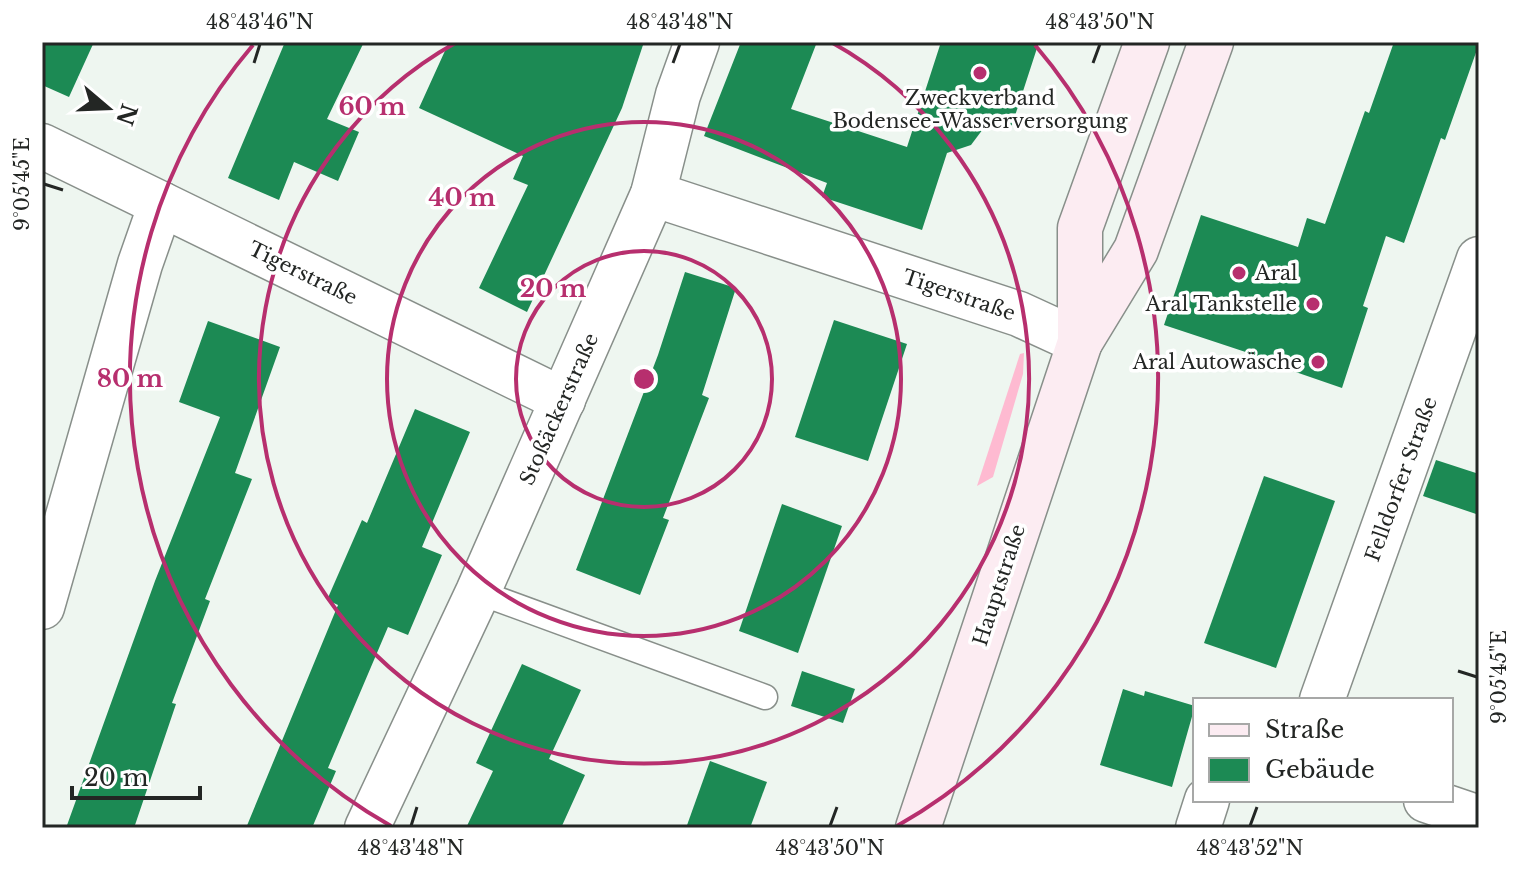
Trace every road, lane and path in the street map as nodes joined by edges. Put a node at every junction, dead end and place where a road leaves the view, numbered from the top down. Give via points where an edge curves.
1 (697, 42) edge
2 (1147, 42) edge
3 (1211, 42) edge
4 (42, 146) edge
5 (653, 194) junction
6 (161, 204) junction
7 (1479, 259) edge
8 (1080, 342) junction
9 (563, 400) junction
10 (478, 592) junction
11 (42, 607) edge
12 (765, 697) dead end
13 (1323, 698) edge
14 (1206, 802) edge
15 (1432, 802) edge
16 (1479, 818) edge
17 (367, 828) edge
18 (918, 828) edge
19 (1198, 828) edge

1 - 5 street, Stoßäckerstraße
2 - 8 main road, Hauptstraße via 1080,228
3 - 8 main road, Hauptstraße via 1136,250
4 - 6 street, Tigerstraße
5 - 8 street, Tigerstraße via 1019,314
5 - 9 street, Stoßäckerstraße
6 - 9 street, Tigerstraße
6 - 11 street
7 - 13 street, Felldorfer Straße
8 - 18 main road, Hauptstraße
9 - 10 street, Stoßäckerstraße
10 - 12 lane
10 - 17 street, Stoßäckerstraße
14 - 19 street
15 - 16 street

